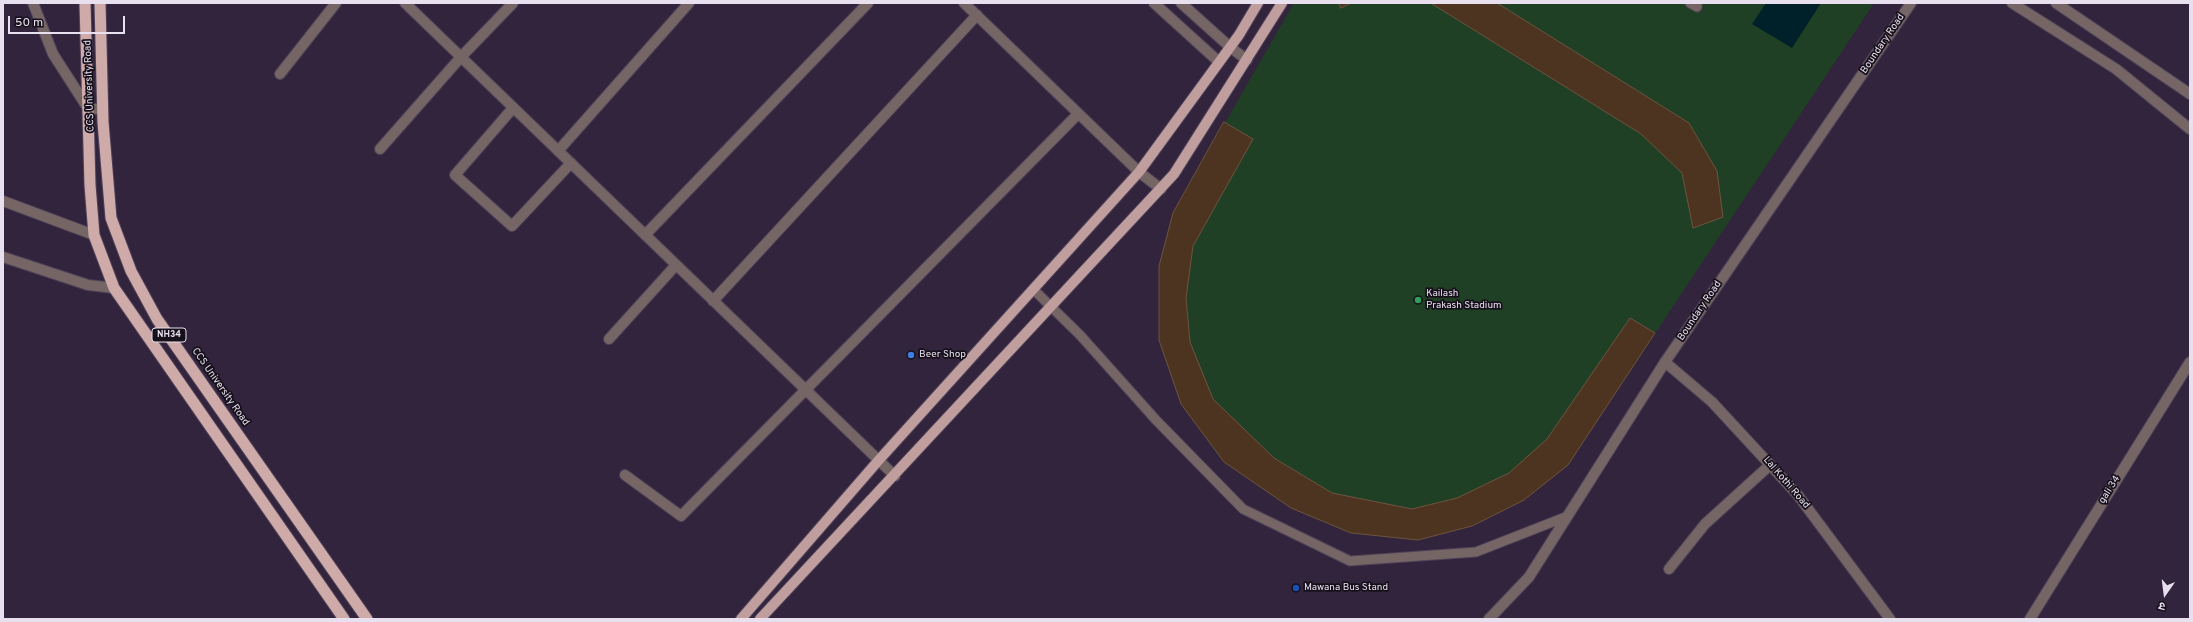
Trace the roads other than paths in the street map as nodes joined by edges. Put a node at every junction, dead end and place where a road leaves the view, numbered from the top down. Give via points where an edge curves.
1 (33, 3) edge
2 (85, 3) edge
3 (100, 3) edge
4 (336, 3) edge
5 (405, 3) edge
6 (513, 3) edge
7 (689, 3) edge
8 (868, 3) edge
9 (964, 3) edge
10 (1154, 3) edge
11 (1182, 3) edge
12 (1258, 3) edge
13 (1282, 3) edge
14 (1690, 3) edge
15 (1697, 3) edge
16 (1911, 3) edge
17 (2012, 3) edge
18 (2056, 3) edge
19 (976, 15) junction
20 (1230, 47) junction
21 (461, 58) junction
22 (1247, 60) junction
23 (1219, 62) junction
24 (280, 74) dead end
25 (2190, 94) edge
26 (102, 108) junction
27 (513, 108) junction
28 (89, 110) junction
29 (1078, 114) junction
30 (2190, 129) edge
31 (380, 149) dead end
32 (558, 150) junction
33 (571, 163) junction
34 (1138, 172) junction
35 (1161, 189) junction
36 (3, 201) edge
37 (94, 235) junction
38 (645, 235) junction
39 (3, 257) edge
40 (676, 265) junction
41 (114, 288) junction
42 (1033, 289) junction
43 (712, 301) junction
44 (1052, 308) junction
45 (609, 339) dead end
46 (1665, 362) junction
47 (2190, 362) edge
48 (2186, 376) edge
49 (805, 390) junction
50 (878, 461) junction
51 (1770, 464) junction
52 (625, 475) dead end
53 (895, 476) junction
54 (272, 484) junction
55 (256, 494) junction
56 (1568, 516) junction
57 (308, 535) junction
58 (294, 547) junction
59 (1669, 570) dead end
60 (344, 619) edge
61 (367, 619) edge
62 (741, 619) edge
63 (760, 619) edge
64 (1489, 619) edge
65 (1890, 619) edge
66 (2030, 619) edge

1 - 28 street via 53,54
2 - 28 highway, CCS University Road / NH34
3 - 26 highway, CCS University Road / NH34
4 - 24 street
5 - 21 street
6 - 21 street
7 - 32 street
8 - 38 street
9 - 19 street
10 - 23 street
11 - 20 street
12 - 20 main road
13 - 22 main road
14 - 15 lane via 1698,7
16 - 46 street, Boundary Road
17 - 30 street via 2116,69
18 - 25 street
19 - 29 street
19 - 43 street
20 - 22 street
20 - 23 main road
21 - 27 street
21 - 31 street
22 - 35 main road via 1174,174
23 - 34 main road
26 - 28 street
26 - 54 highway, CCS University Road / NH34 via 111,218 131,271 157,319
27 - 32 street
27 - 33 street via 456,175 512,226
28 - 37 highway, CCS University Road / NH34
29 - 34 street
29 - 49 street
32 - 33 street
33 - 38 street
34 - 35 street
34 - 42 main road
35 - 44 main road
36 - 37 street
37 - 41 highway, CCS University Road / NH34
38 - 40 street
39 - 41 street via 88,284
40 - 43 street
40 - 45 street
41 - 55 highway, CCS University Road / NH34
42 - 44 lane
42 - 50 main road
43 - 49 street
44 - 53 main road
44 - 56 lane via 1243,509 1350,561 1476,552
46 - 51 street, Lal Kothi Road via 1712,402
46 - 56 street, Boundary Road
47 - 48 street, gali 34
48 - 66 street, gali 34
49 - 50 street
49 - 52 street via 681,516
50 - 53 street
50 - 62 main road
51 - 59 street via 1704,524
51 - 65 street, Lal Kothi Road via 1797,494
53 - 63 main road
54 - 55 highway
54 - 57 highway, CCS University Road / NH34
55 - 58 highway, CCS University Road / NH34
56 - 64 street, Boundary Road via 1529,577
57 - 58 highway
57 - 61 highway, CCS University Road / NH34
58 - 60 highway, CCS University Road / NH34

